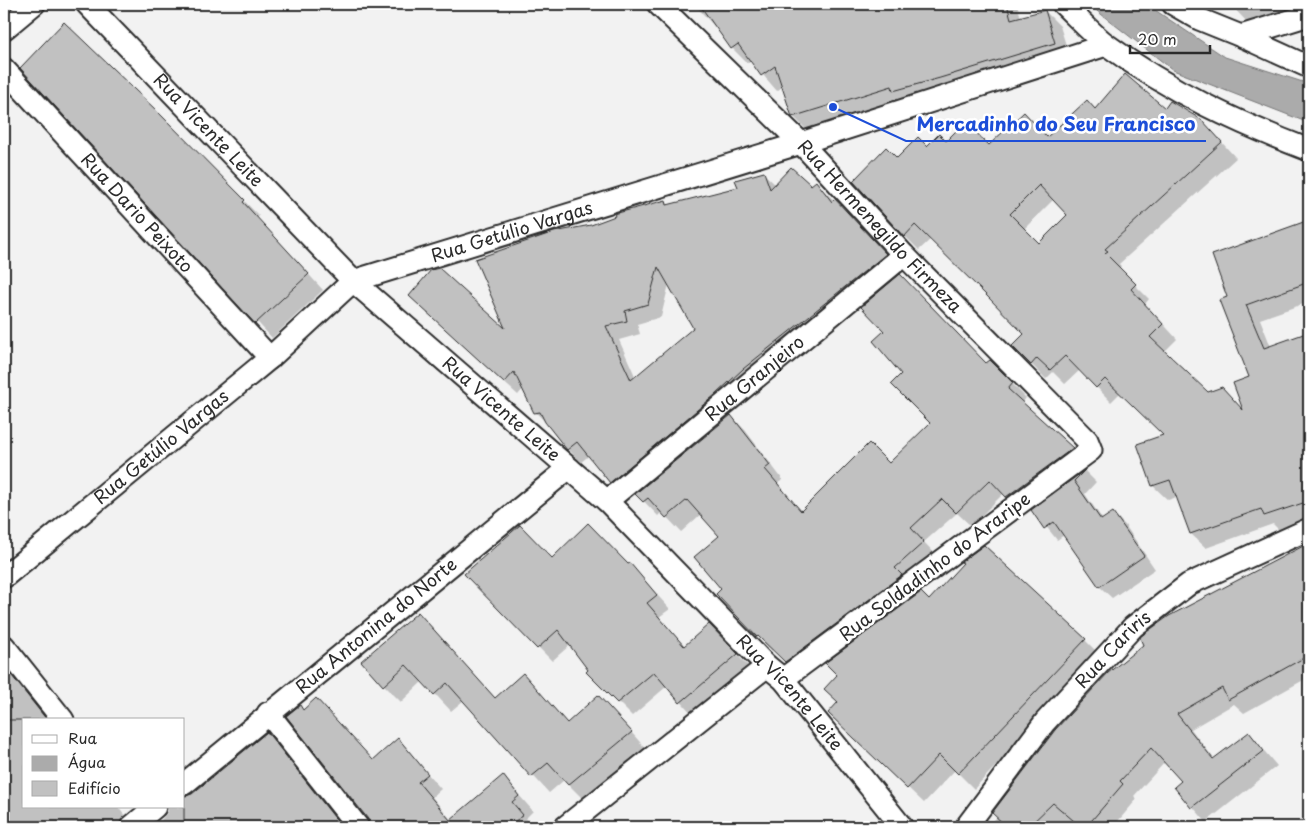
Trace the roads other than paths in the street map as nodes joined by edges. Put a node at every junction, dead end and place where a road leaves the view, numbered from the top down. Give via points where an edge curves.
1 (34, 4) edge
2 (87, 4) edge
3 (658, 4) edge
4 (1063, 4) edge
5 (1173, 4) edge
6 (1309, 14) edge
7 (4, 29) edge
8 (1241, 36) junction
9 (1106, 45) junction
10 (1309, 67) edge
11 (4, 69) edge
12 (801, 144) junction
13 (1309, 150) edge
14 (904, 254) junction
15 (353, 281) junction
16 (270, 358) junction
17 (1087, 454) joint
18 (569, 468) junction
19 (607, 501) junction
20 (1309, 529) edge
21 (4, 577) edge
22 (4, 646) edge
23 (767, 666) junction
24 (783, 679) junction
25 (268, 713) junction
26 (61, 718) edge
27 (185, 783) edge
28 (358, 827) edge
29 (565, 827) edge
30 (902, 827) edge
31 (966, 827) edge

1 - 7 street
2 - 15 street, Rua Vicente Leite
3 - 12 street, Rua Hermenegildo Firmeza
4 - 9 street
5 - 8 street via 1199,20
6 - 8 street
8 - 10 street
9 - 12 street, Rua Getúlio Vargas
9 - 13 street via 1181,92 1251,128
11 - 16 street, Rua Dario Peixoto
12 - 14 street, Rua Hermenegildo Firmeza
12 - 15 street, Rua Getúlio Vargas
14 - 17 street, Rua Hermenegildo Firmeza via 1087,440 1091,450
14 - 19 street, Rua Granjeiro
15 - 16 street, Rua Getúlio Vargas
15 - 18 street, Rua Vicente Leite
16 - 21 street, Rua Getúlio Vargas
17 - 24 street, Rua Soldadinho do Araripe
18 - 19 street, Rua Vicente Leite
18 - 25 street, Rua Antonina do Norte
19 - 23 street, Rua Vicente Leite
20 - 31 street, Rua Cariris via 1189,584 1133,627 1044,722
22 - 26 street
23 - 24 street, Rua Vicente Leite
23 - 29 street
24 - 30 street, Rua Vicente Leite
25 - 27 street, Rua Antonina do Norte
25 - 28 street

